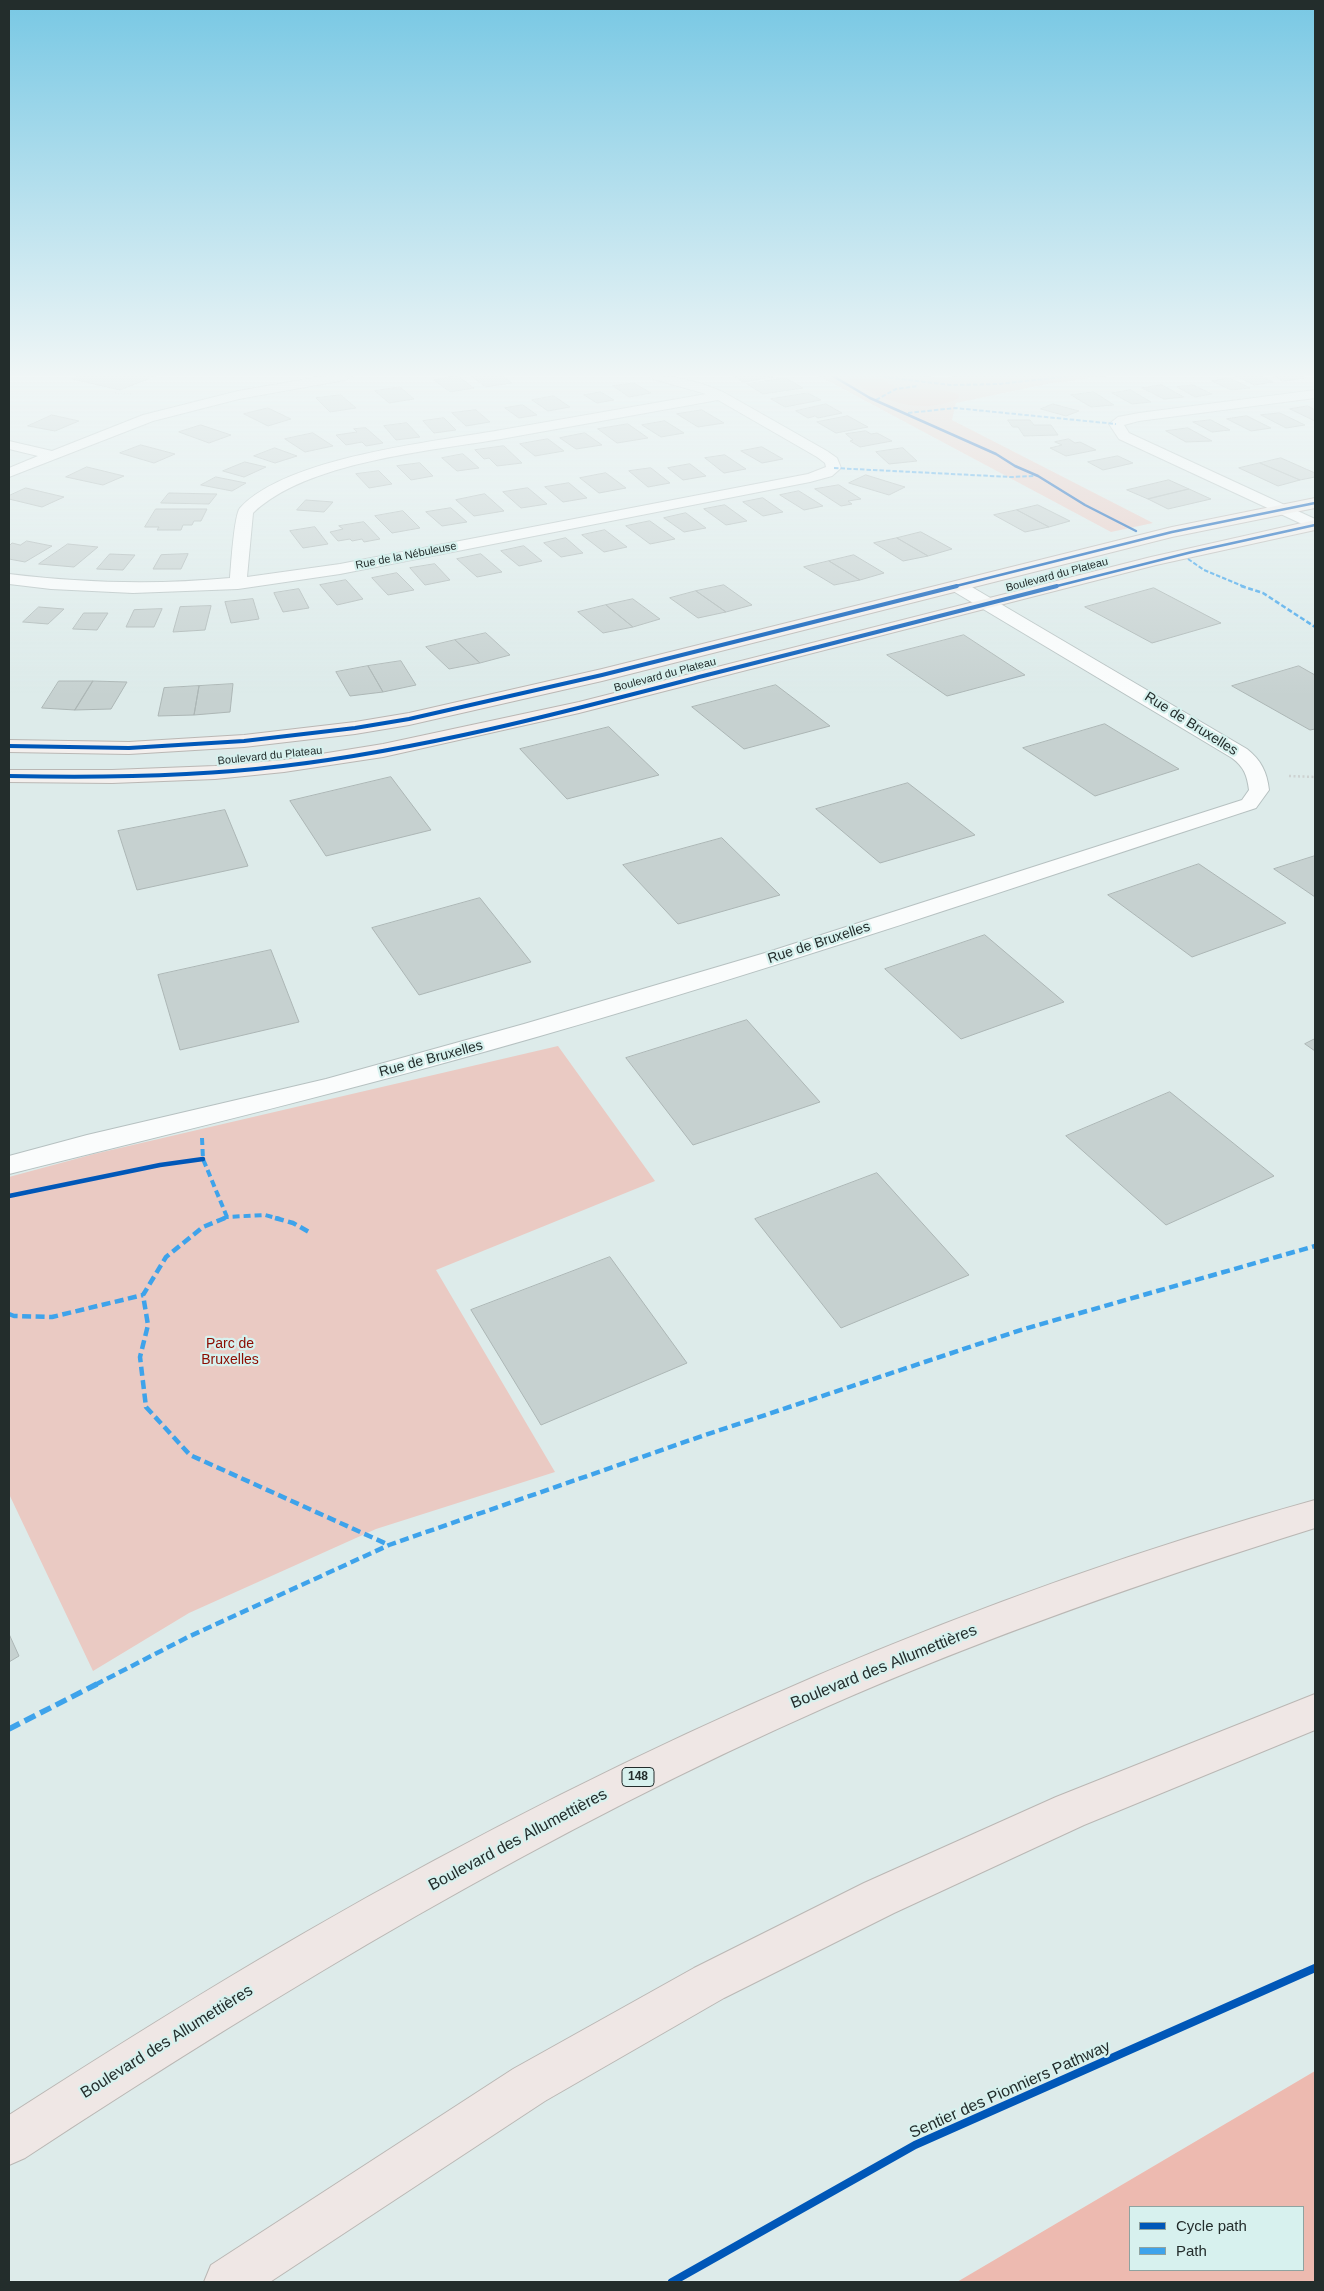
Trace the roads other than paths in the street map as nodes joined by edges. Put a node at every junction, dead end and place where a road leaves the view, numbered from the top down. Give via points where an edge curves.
1 (292, 483) edge
2 (785, 483) edge
3 (1227, 483) edge
4 (1315, 503) edge
5 (1285, 509) junction
6 (1315, 525) edge
7 (9, 579) edge
8 (238, 584) junction
9 (959, 587) junction
10 (988, 604) junction
11 (9, 746) edge
12 (9, 776) edge
13 (9, 1165) edge
14 (1315, 1514) edge
15 (1315, 1712) edge
16 (9, 2142) edge
17 (228, 2282) edge

1 - 8 street via 252,504 245,512
2 - 8 street, Rue de la Nébuleuse via 359,565
3 - 5 street
4 - 5 main road, Boulevard du Plateau
5 - 6 street
5 - 9 main road, Boulevard du Plateau via 1172,532
6 - 10 main road, Boulevard du Plateau via 1178,553
7 - 8 street, Rue de la Nébuleuse via 114,589
9 - 10 street, Rue de Bruxelles
9 - 11 main road, Boulevard du Plateau via 466,707 355,728 193,745 120,748
10 - 12 main road, Boulevard du Plateau via 504,727 347,757 222,772 92,777
10 - 13 street, Rue de Bruxelles via 1248,760 1258,775 1259,790 1249,804 774,958 533,1030 328,1087
14 - 16 highway, Boulevard des Allumettières / 148 via 1014,1614 742,1726 484,1857 308,1955 122,2068
15 - 17 highway via 1070,1811 879,1898 708,1983 529,2084

